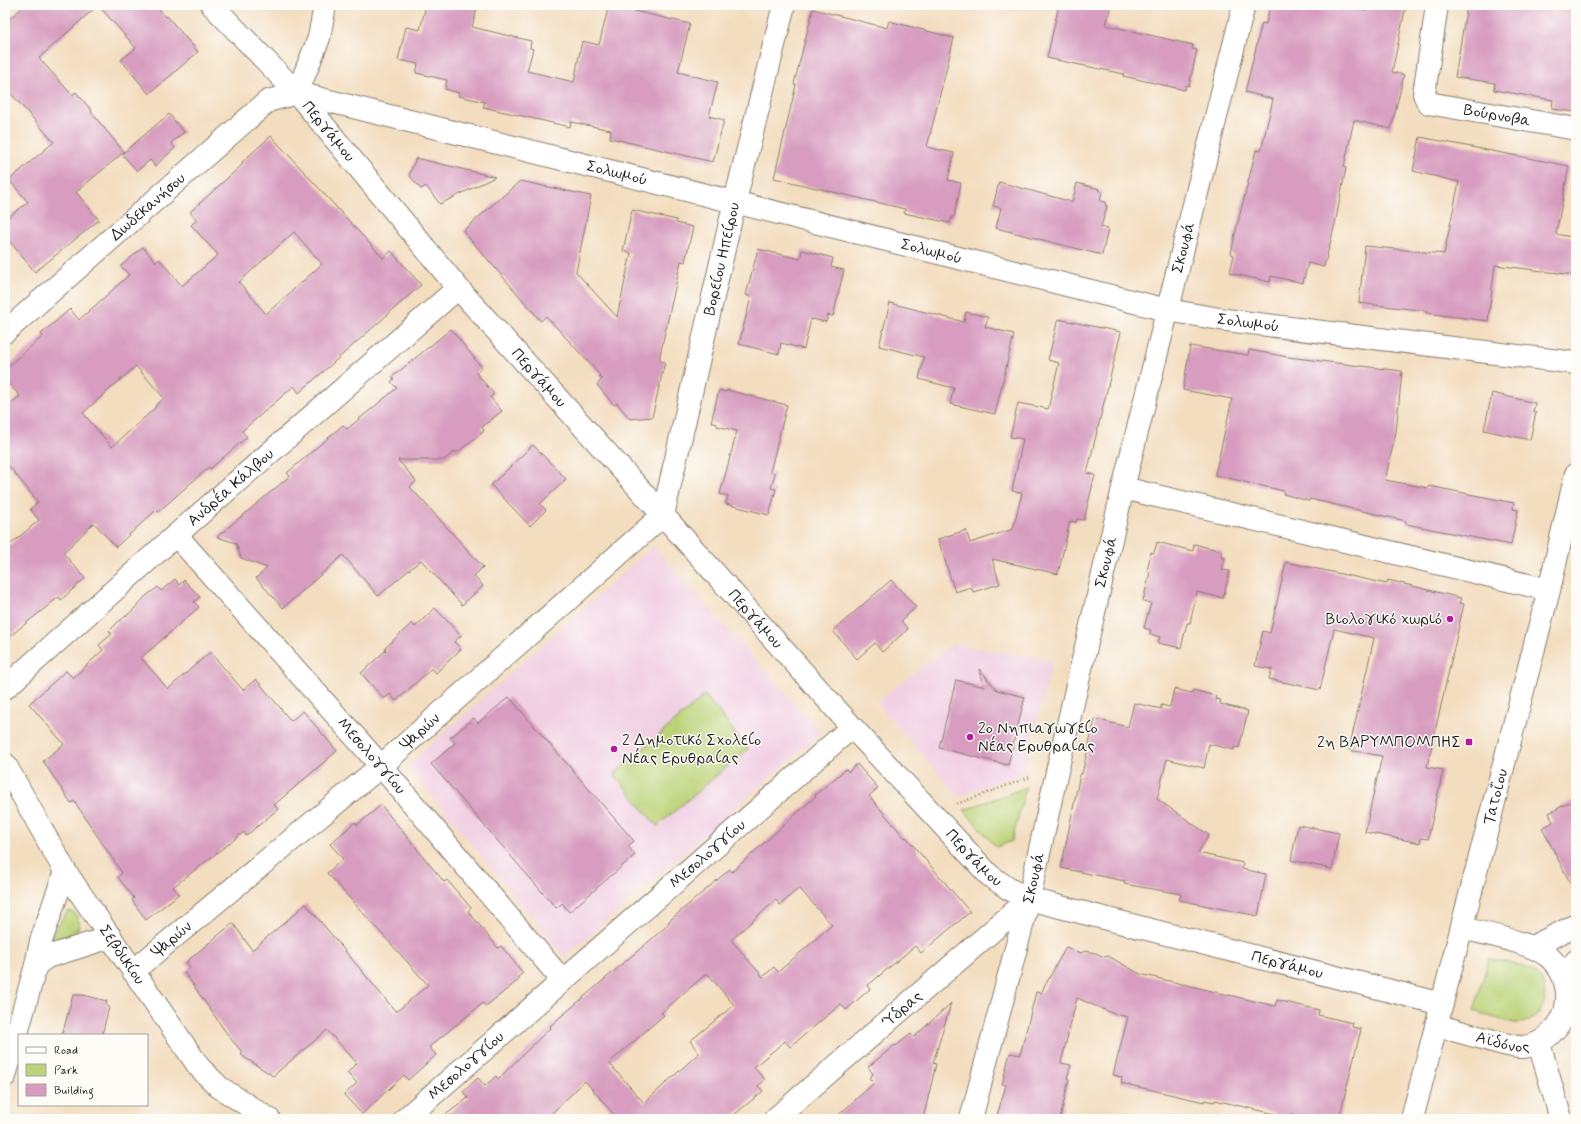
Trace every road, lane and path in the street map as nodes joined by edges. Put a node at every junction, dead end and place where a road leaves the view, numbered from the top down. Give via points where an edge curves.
1 (212, 5) edge
2 (325, 5) edge
3 (784, 5) edge
4 (1244, 5) edge
5 (1437, 5) edge
6 (297, 93) junction
7 (1576, 129) edge
8 (735, 201) junction
9 (458, 288) junction
10 (1167, 310) junction
11 (5, 332) edge
12 (1576, 363) edge
13 (1576, 474) edge
14 (1123, 488) junction
15 (663, 514) junction
16 (176, 535) junction
17 (1549, 590) junction
18 (5, 688) edge
19 (852, 727) junction
20 (5, 764) edge
21 (381, 766) junction
22 (1058, 767) junction
23 (931, 814) junction
24 (65, 871) junction
25 (1029, 899) junction
26 (1576, 925) edge
27 (1462, 928) junction
28 (111, 937) junction
29 (1532, 947) junction
30 (36, 965) junction
31 (133, 971) junction
32 (1572, 973) edge
33 (562, 980) junction
34 (1442, 1004) junction
35 (1569, 1020) edge
36 (1436, 1025) junction
37 (1539, 1043) junction
38 (5, 1076) edge
39 (270, 1119) edge
40 (405, 1119) edge
41 (775, 1119) edge
42 (971, 1119) edge
43 (1412, 1119) edge
44 (1561, 1119) edge

1 - 6 street, Περγάμου
2 - 6 street via 318,38
3 - 8 street, Βορείου Ηπείρου
4 - 10 street, Σκουφά
5 - 7 street, Βούρνοβα via 1424,94 1428,103
6 - 8 street, Σολωμού
6 - 9 street, Περγάμου
6 - 11 street, Δωδεκανήσου via 268,101
8 - 10 street, Σολωμού
8 - 15 street, Βορείου Ηπείρου
9 - 15 street, Περγάμου
9 - 16 street, Ανδρέα Κάλβου
10 - 12 street, Σολωμού via 1226,320
10 - 14 street, Σκουφά
13 - 17 street, Τατοΐου
14 - 17 street
14 - 22 street, Σκουφά
15 - 19 street, Περγάμου
15 - 21 street, Ψαρών
16 - 18 street, Ανδρέα Κάλβου
16 - 21 street, Μεσολογγίου
17 - 27 street, Τατοΐου
19 - 23 street, Περγάμου
19 - 33 street, Μεσολογγίου
20 - 24 street, Σεβδικίου
21 - 31 street, Ψαρών
21 - 33 street, Μεσολογγίου
22 - 23 path
22 - 25 street, Σκουφά
23 - 25 street, Περγάμου via 989,875
24 - 28 street, Σεβδικίου
24 - 30 street via 41,941
25 - 34 street, Περγάμου
25 - 41 street, Ύδρας
25 - 42 street, Σκουφά
26 - 29 street
27 - 29 street
27 - 34 street, Τατοΐου
28 - 30 street via 47,957
28 - 31 street, Σεβδικίου
29 - 32 street
30 - 38 street
31 - 39 street, Σεβδικίου via 199,1067 219,1087
32 - 35 street via 1567,1001
33 - 40 street, Μεσολογγίου
34 - 36 street, Τατοΐου
35 - 37 street
36 - 37 street, Αϊδόνος via 1520,1047
36 - 43 street, Τατοΐου
37 - 44 street, Αϊδόνος

